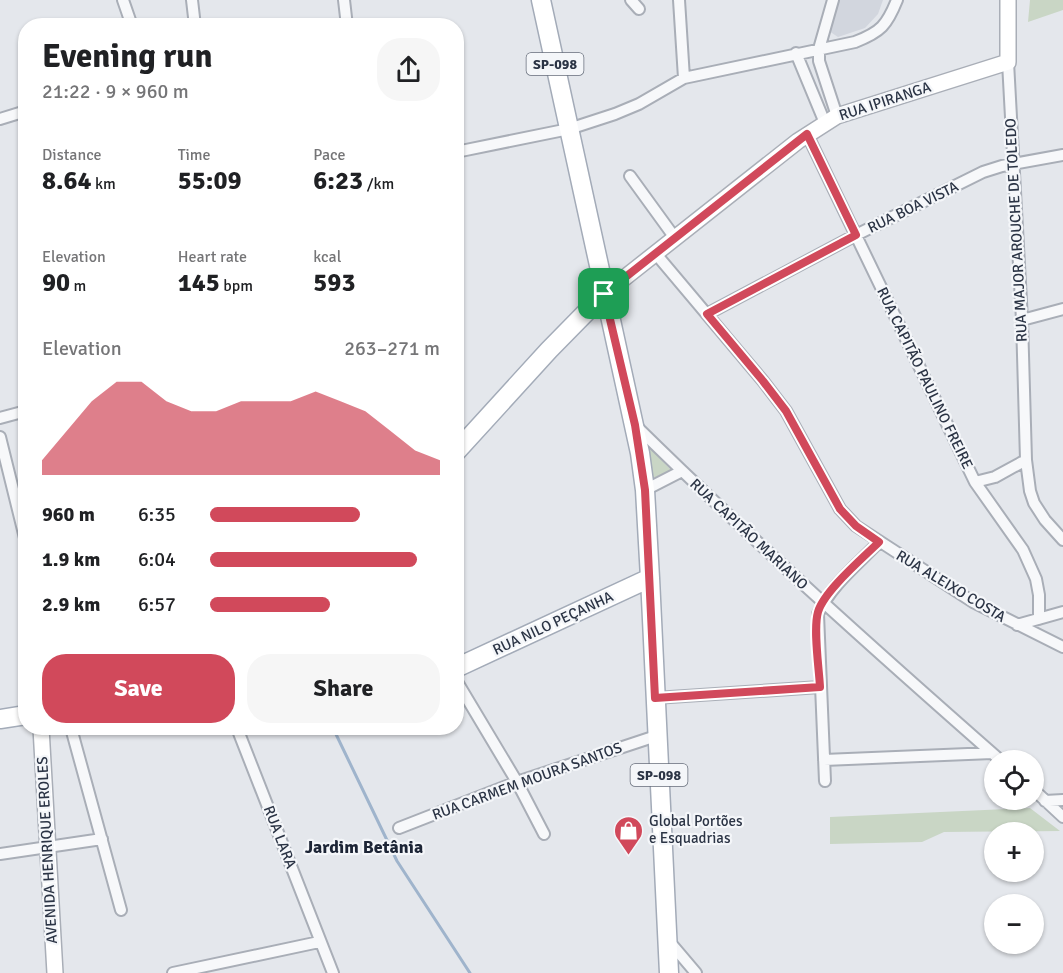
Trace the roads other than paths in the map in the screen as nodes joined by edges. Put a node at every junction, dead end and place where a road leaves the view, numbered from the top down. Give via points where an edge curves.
1 (123, 0) edge
2 (192, 0) edge
3 (344, 0) edge
4 (541, 0) edge
5 (631, 0) edge
6 (679, 0) edge
7 (833, 0) edge
8 (897, 0) edge
9 (1008, 0) edge
10 (639, 9) dead end
11 (129, 18) edge
12 (194, 18) edge
13 (346, 18) edge
14 (824, 35) junction
15 (855, 42) junction
16 (819, 49) junction
17 (796, 53) junction
18 (1008, 62) junction
19 (684, 78) junction
20 (18, 113) edge
21 (0, 119) edge
22 (831, 119) junction
23 (569, 129) junction
24 (807, 134) junction
25 (464, 150) edge
26 (1063, 155) edge
27 (1013, 164) junction
28 (630, 176) dead end
29 (856, 235) junction
30 (675, 238) junction
31 (656, 254) junction
32 (604, 294) junction
33 (1063, 309) edge
34 (707, 314) junction
35 (1022, 320) junction
36 (18, 413) edge
37 (0, 417) edge
38 (635, 425) junction
39 (0, 436) edge
40 (464, 443) edge
41 (1026, 460) junction
42 (682, 471) junction
43 (975, 482) junction
44 (645, 490) junction
45 (18, 509) edge
46 (1063, 540) edge
47 (879, 542) junction
48 (650, 578) junction
49 (823, 602) junction
50 (1063, 612) edge
51 (1039, 619) junction
52 (1017, 625) junction
53 (1063, 647) edge
54 (464, 664) edge
55 (820, 687) junction
56 (464, 693) edge
57 (655, 698) junction
58 (18, 716) edge
59 (0, 719) edge
60 (41, 735) edge
61 (73, 735) edge
62 (240, 735) edge
63 (656, 736) junction
64 (988, 750) edge
65 (984, 757) edge
66 (824, 760) junction
67 (825, 781) dead end
68 (517, 782) junction
69 (1063, 800) edge
70 (1045, 801) joint
71 (1063, 817) edge
72 (399, 828) dead end
73 (544, 834) dead end
74 (102, 839) junction
75 (46, 848) junction
76 (0, 854) edge
77 (121, 910) dead end
78 (668, 940) junction
79 (321, 945) junction
80 (218, 969) edge
81 (55, 973) edge
82 (173, 973) edge
83 (328, 973) edge
84 (333, 973) edge
85 (669, 973) edge
86 (696, 973) edge

1 - 11 street
2 - 12 street
3 - 13 street
4 - 23 main road, SP-098
5 - 10 street
6 - 19 street
7 - 14 street
8 - 15 street via 888,22
9 - 18 main road, RUA MAJOR AROUCHE DE TOLEDO
14 - 15 street
14 - 16 street
15 - 16 street
16 - 17 street
16 - 22 street
17 - 19 street
17 - 22 street
18 - 22 main road, RUA IPIRANGA
18 - 27 street, RUA MAJOR AROUCHE DE TOLEDO
19 - 23 street via 639,104
20 - 21 street
22 - 24 main road, RUA IPIRANGA
23 - 25 street
23 - 32 main road, SP-098
24 - 29 street, RUA CAPITÃO PAULINO FREIRE
24 - 30 main road, RUA IPIRANGA
26 - 27 street, RUA BOA VISTA
27 - 29 street, RUA BOA VISTA via 983,172
27 - 35 street, RUA MAJOR AROUCHE DE TOLEDO
28 - 30 street
29 - 34 street, RUA BOA VISTA
29 - 43 street, RUA CAPITÃO PAULINO FREIRE
30 - 31 main road, RUA IPIRANGA
31 - 32 main road, RUA IPIRANGA
31 - 34 street, RUA ALEIXO COSTA
32 - 38 main road, SP-098
32 - 40 main road, RUA IPIRANGA
33 - 35 street
34 - 47 street, RUA ALEIXO COSTA via 786,411 840,509
35 - 41 street, RUA MAJOR AROUCHE DE TOLEDO
36 - 37 street
38 - 42 street, RUA CAPITÃO MARIANO
38 - 44 main road, SP-098
39 - 45 street
41 - 43 street via 995,477
41 - 46 street, RUA MAJOR AROUCHE DE TOLEDO via 1034,503
42 - 44 street
42 - 49 street, RUA CAPITÃO MARIANO
43 - 51 street, RUA CAPITÃO PAULINO FREIRE via 1032,567 1039,595
44 - 48 main road, SP-098
47 - 49 street
47 - 52 street, RUA ALEIXO COSTA
48 - 54 main road, RUA NILO PEÇANHA
48 - 57 main road, SP-098
49 - 55 street via 817,625
49 - 64 street, RUA CAPITÃO MARIANO
50 - 51 street
51 - 52 street
52 - 53 street, RUA ALEIXO COSTA
55 - 57 street
55 - 66 street
56 - 68 street
57 - 63 main road, SP-098
58 - 59 main road
60 - 75 main road, AVENIDA HENRIQUE EROLES
61 - 74 street
62 - 79 street, RUA LARA
63 - 68 street, RUA CARMEM MOURA SANTOS
63 - 78 main road, SP-098
65 - 66 street
66 - 67 street
68 - 72 street, RUA CARMEM MOURA SANTOS
68 - 73 street
69 - 70 street
70 - 71 street
74 - 75 street
74 - 77 street
75 - 76 street
75 - 81 main road, AVENIDA HENRIQUE EROLES
78 - 85 main road, SP-098
78 - 86 street
79 - 80 street
79 - 83 street
79 - 84 street
80 - 82 street

